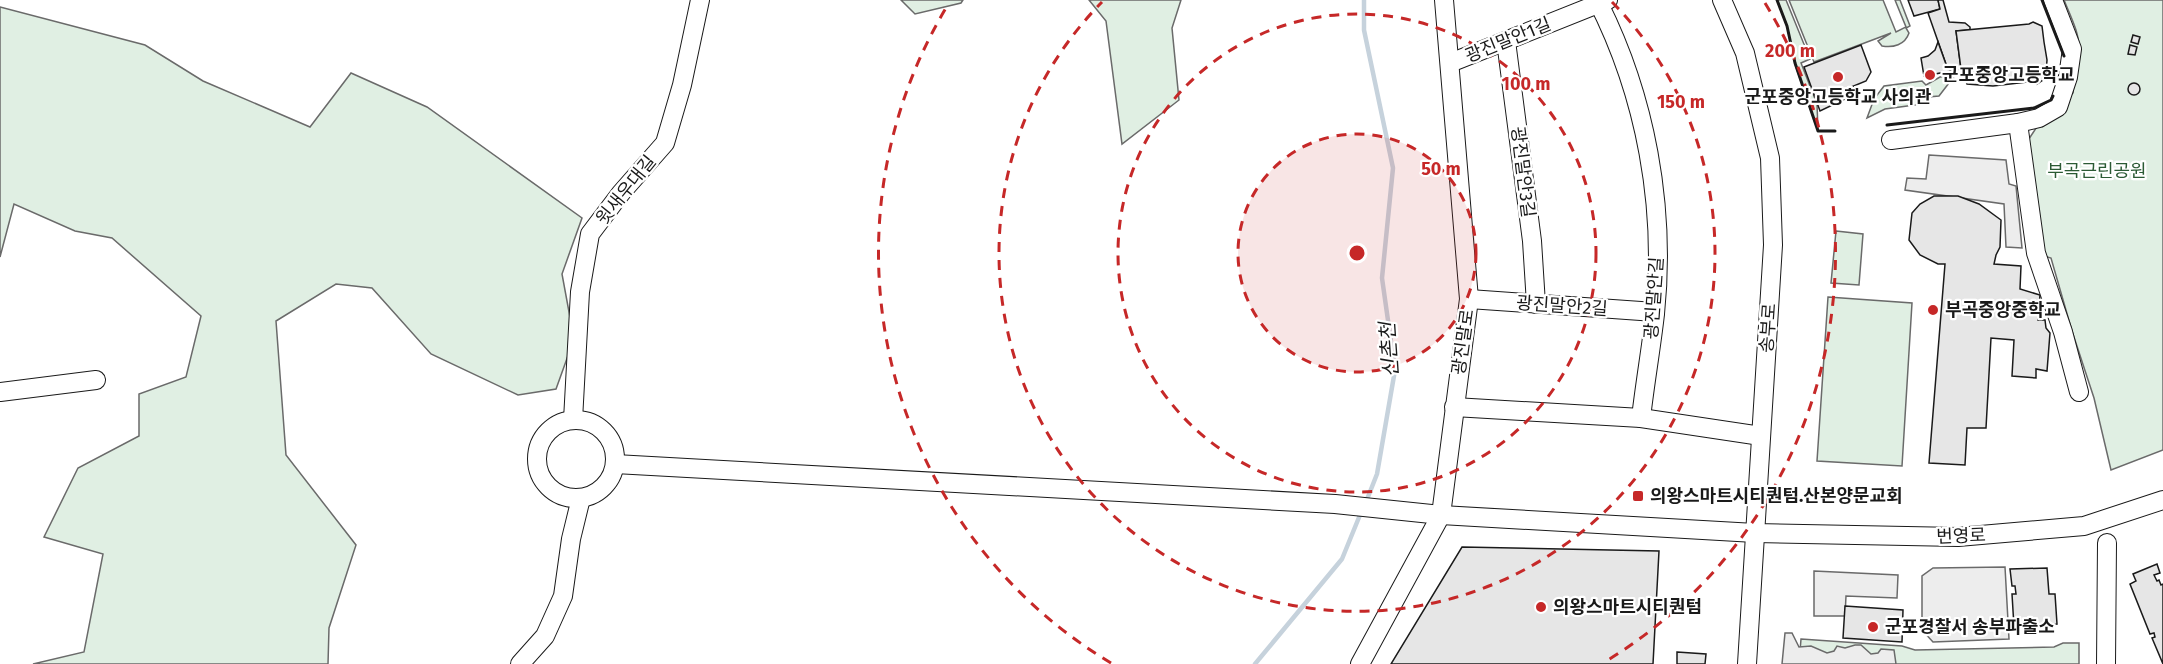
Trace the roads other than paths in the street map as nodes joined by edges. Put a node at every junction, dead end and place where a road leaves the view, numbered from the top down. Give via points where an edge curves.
1 (700, 0) edge
2 (1444, 0) edge
3 (1722, 0) edge
4 (2053, 0) edge
5 (1601, 1) edge
6 (1506, 41) junction
7 (1450, 63) junction
8 (2018, 123) junction
9 (1890, 140) dead end
10 (1469, 299) junction
11 (1536, 304) junction
12 (1655, 312) junction
13 (96, 380) dead end
14 (0, 392) edge
15 (2079, 392) dead end
16 (1454, 407) junction
17 (1641, 418) junction
18 (573, 420) junction
19 (1761, 436) junction
20 (615, 464) junction
21 (563, 495) junction
22 (582, 498) junction
23 (2163, 500) edge
24 (1442, 515) junction
25 (1755, 533) junction
26 (571, 539) junction
27 (2107, 543) dead end
28 (520, 664) edge
29 (1360, 664) edge
30 (1747, 664) edge
31 (2106, 664) edge

1 - 18 street, 윗새우대길 via 665,143 590,234 580,292
2 - 7 street, 광진말로
3 - 19 street, 송부로 via 1745,53 1770,158 1773,245
4 - 8 street via 2072,49 2068,77 2058,107 2039,118
5 - 6 street, 광진말안1길
5 - 12 street, 광진말안길 via 1629,76 1648,144 1658,230
6 - 7 street, 광진말안1길
6 - 11 street, 광진말안3길 via 1532,241
7 - 10 street, 광진말로
8 - 9 street
8 - 15 street via 2036,253
10 - 11 street, 광진말안2길
10 - 16 street, 광진말로
11 - 12 street, 광진말안2길
12 - 17 street, 광진말안길
13 - 14 street
16 - 17 street
16 - 24 street, 광진말로
17 - 19 street
18 - 20 street via 591,423 602,430 610,439
18 - 21 street via 554,426 545,435 536,459 546,484
19 - 25 street, 송부로
20 - 22 street via 604,486
20 - 24 street, 번영로 via 1335,504
21 - 22 street
21 - 26 street
22 - 26 street
23 - 25 street, 번영로 via 2084,525 1996,535
24 - 25 street, 번영로
24 - 29 street, 광진말로
25 - 30 street, 송부로
26 - 28 street via 562,596 545,636
27 - 31 street

